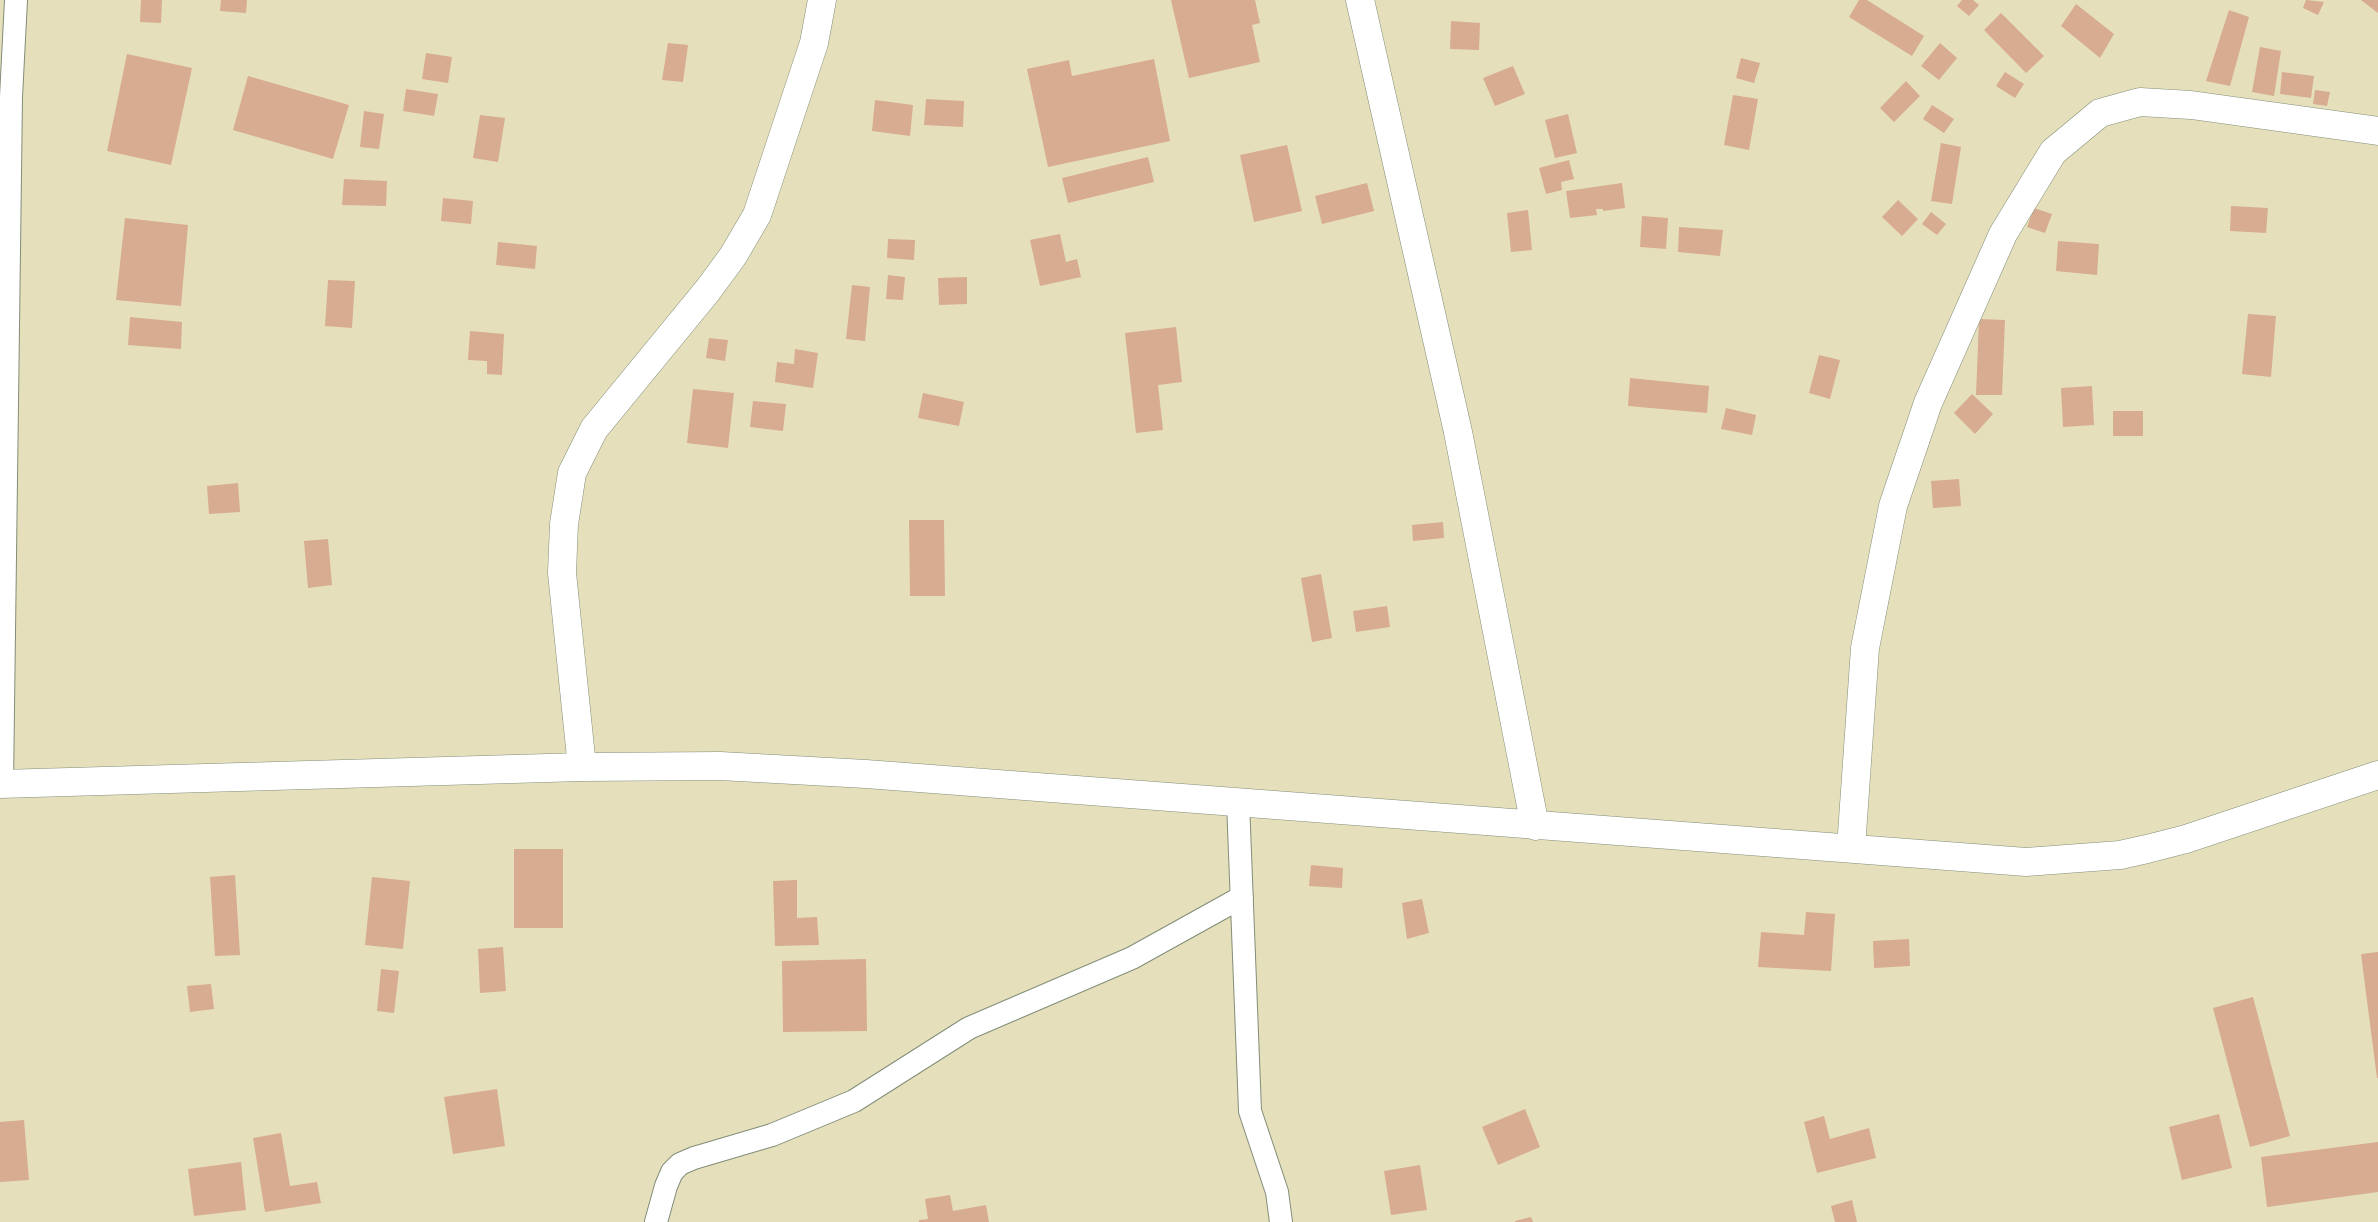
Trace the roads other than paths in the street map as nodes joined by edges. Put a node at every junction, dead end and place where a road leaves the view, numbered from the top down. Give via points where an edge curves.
1 (16, 0) edge
2 (822, 0) edge
3 (1360, 0) edge
4 (2378, 131) edge
5 (582, 767) junction
6 (2378, 774) edge
7 (1, 784) edge
8 (1238, 802) junction
9 (1535, 826) junction
10 (1851, 848) junction
11 (1242, 897) junction
12 (656, 1222) edge
13 (1280, 1222) edge

1 - 7 lane
2 - 5 street via 814,43 757,215 708,290 594,429 572,473 564,524 562,573
3 - 9 street via 1458,432
4 - 10 street via 2191,105 2140,102 2100,113 2052,152 1995,251 1928,403 1893,506 1865,648
5 - 7 street
5 - 8 street via 720,766
6 - 10 street via 2186,840 2120,855 2026,862
8 - 9 street
8 - 11 lane
9 - 10 street
11 - 12 lane via 1132,958 969,1028 854,1101 772,1135 680,1164 666,1186
11 - 13 lane via 1250,1111 1277,1192

